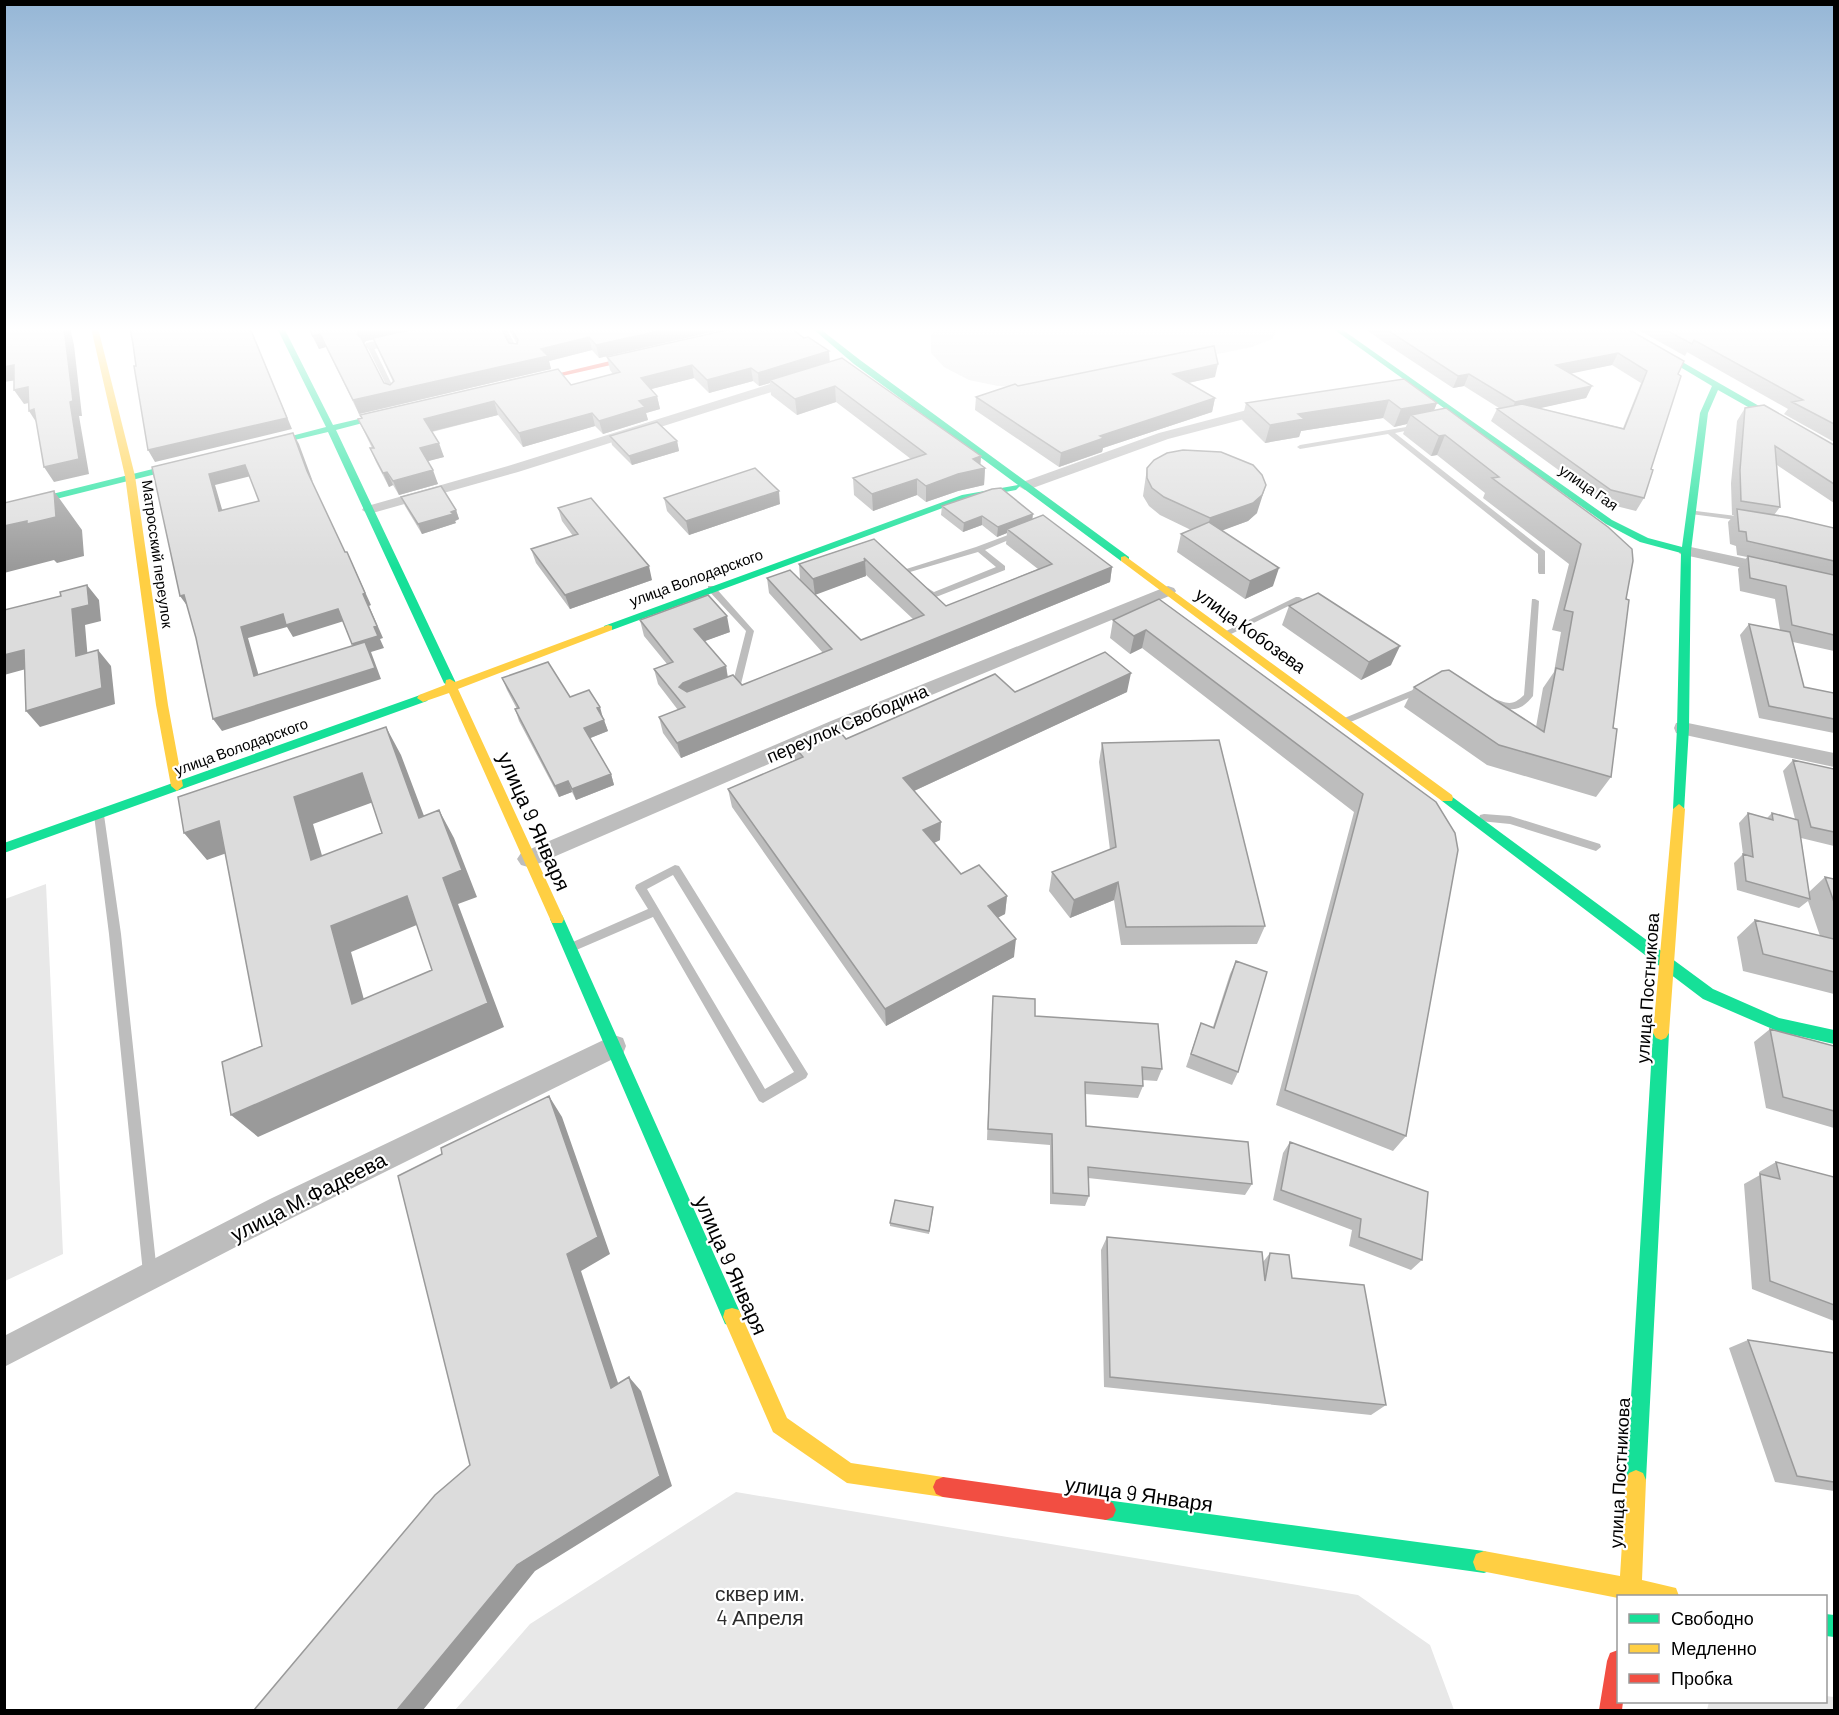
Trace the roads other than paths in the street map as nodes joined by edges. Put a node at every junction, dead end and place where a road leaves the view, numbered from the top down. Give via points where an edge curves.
1 (113, 408) edge
2 (320, 408) edge
3 (707, 408) edge
4 (919, 408) edge
5 (1271, 408) edge
6 (1442, 408) edge
7 (1706, 408) edge
8 (1756, 408) edge
9 (411, 410) edge
10 (1431, 424) edge
11 (331, 429) junction
12 (1824, 430) edge
13 (1390, 432) junction
14 (1804, 434) junction
15 (1300, 447) dead end
16 (249, 448) edge
17 (1834, 452) edge
18 (204, 459) edge
19 (130, 477) junction
20 (1025, 486) junction
21 (4, 509) edge
22 (369, 510) junction
23 (1691, 512) junction
24 (1754, 521) edge
25 (1023, 533) edge
26 (979, 549) junction
27 (1686, 551) junction
28 (1542, 572) dead end
29 (1789, 573) edge
30 (711, 588) junction
31 (1168, 591) junction
32 (1299, 599) edge
33 (1535, 600) dead end
34 (1226, 633) junction
35 (1434, 684) edge
36 (452, 686) junction
37 (718, 691) edge
38 (1482, 698) edge
39 (1345, 722) junction
40 (1683, 728) junction
41 (1834, 760) edge
42 (177, 786) junction
43 (99, 814) junction
44 (1472, 817) junction
45 (1596, 847) dead end
46 (4, 848) edge
47 (528, 859) junction
48 (654, 911) junction
49 (570, 948) junction
50 (1665, 963) junction
51 (1834, 1037) edge
52 (614, 1046) junction
53 (150, 1277) junction
54 (4, 1352) edge
55 (1631, 1593) edge
56 (1656, 1595) edge
57 (1617, 1667) edge
58 (1610, 1710) edge

1 - 19 main road, Матросский переулок
2 - 11 main road, улица 9 Января
3 - 22 street
4 - 20 main road, улица Кобозева
5 - 20 street, улица Володарского via 1223,417
6 - 27 main road, улица Гая via 1609,522 1644,540
7 - 23 main road, улица Постникова
8 - 14 main road
9 - 11 main road
10 - 13 lane
11 - 16 main road
11 - 22 main road, улица 9 Января
12 - 14 main road
13 - 15 lane
13 - 28 lane via 1542,553
14 - 17 main road
18 - 19 main road
19 - 21 main road
19 - 42 main road, Матросский переулок
20 - 30 main road, улица Володарского via 965,497
20 - 31 main road, улица Кобозева via 1061,518
22 - 36 main road, улица 9 Января
23 - 24 lane
23 - 27 main road, улица Постникова
25 - 26 lane
26 - 26 lane via 1002,568 933,595 904,571
27 - 29 street
27 - 40 main road, улица Постникова
30 - 36 main road, улица Володарского
30 - 37 lane via 750,631 737,684
31 - 34 main road, улица Кобозева
31 - 47 street, переулок Свободина
32 - 34 lane
33 - 38 lane via 1528,696 1521,705 1510,708
34 - 39 main road, улица Кобозева
35 - 39 lane
36 - 42 main road, улица Володарского
36 - 47 main road, улица 9 Января
39 - 44 main road, улица Кобозева
40 - 41 street
40 - 50 main road, улица Постникова
42 - 43 main road, улица Володарского
43 - 46 main road, улица Володарского
43 - 53 lane
44 - 45 lane via 1510,820
44 - 50 main road, улица Кобозева
47 - 49 main road, улица 9 Января
48 - 48 lane via 763,1097 802,1074 675,870 640,888
48 - 49 lane
49 - 52 main road, улица 9 Января
50 - 51 main road, улица Кобозева via 1708,994 1777,1024
50 - 55 main road, улица Постникова
52 - 53 street, улица М.Фадеева
52 - 55 main road, улица 9 Января via 780,1425 847,1473 1443,1555
53 - 54 street, улица М.Фадеева
55 - 56 main road, улица 9 Января
57 - 58 main road

